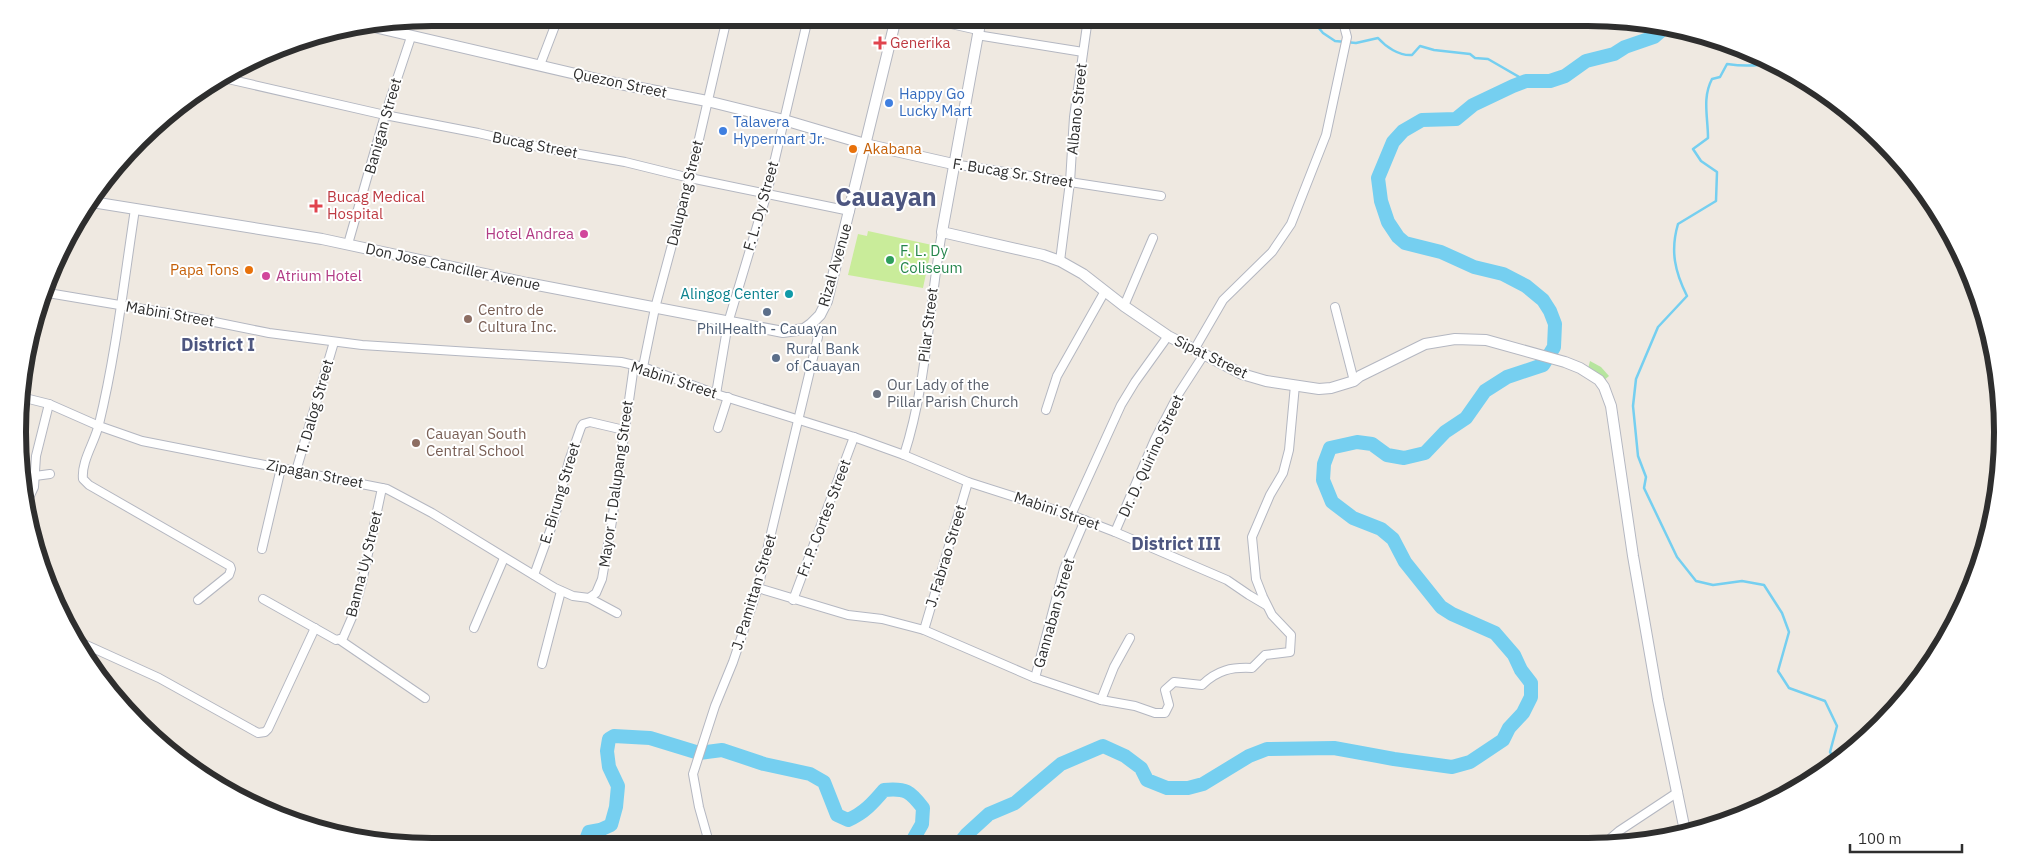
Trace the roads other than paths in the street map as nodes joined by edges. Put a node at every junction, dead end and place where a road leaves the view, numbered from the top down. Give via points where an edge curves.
1 (555, 26) edge
2 (725, 26) edge
3 (806, 26) edge
4 (894, 26) edge
5 (957, 26) edge
6 (979, 26) edge
7 (1087, 26) edge
8 (1345, 26) edge
9 (383, 30) edge
10 (978, 32) junction
11 (411, 37) junction
12 (1083, 52) junction
13 (540, 65) junction
14 (231, 80) edge
15 (707, 101) junction
16 (385, 115) junction
17 (784, 120) junction
18 (865, 144) junction
19 (953, 164) junction
20 (690, 178) junction
21 (1070, 182) junction
22 (767, 193) junction
23 (1161, 196) dead end
24 (98, 203) edge
25 (135, 209) junction
26 (850, 211) junction
27 (942, 232) junction
28 (1153, 238) dead end
29 (348, 244) junction
30 (1060, 261) junction
31 (1105, 291) junction
32 (51, 294) edge
33 (120, 306) junction
34 (1124, 306) junction
35 (1335, 307) dead end
36 (655, 308) junction
37 (728, 322) junction
38 (811, 324) junction
39 (1168, 336) junction
40 (334, 342) junction
41 (1194, 350) junction
42 (1203, 356) junction
43 (634, 365) junction
44 (643, 367) junction
45 (1354, 381) junction
46 (1295, 385) junction
47 (716, 394) junction
48 (728, 397) junction
49 (28, 399) edge
50 (50, 404) junction
51 (1046, 410) dead end
52 (799, 420) junction
53 (99, 426) junction
54 (718, 428) dead end
55 (624, 430) junction
56 (854, 437) junction
57 (904, 455) junction
58 (281, 468) junction
59 (296, 471) junction
60 (50, 474) dead end
61 (35, 476) junction
62 (968, 482) junction
63 (382, 488) junction
64 (31, 493) edge
65 (1071, 515) junction
66 (1085, 520) junction
67 (1115, 532) junction
68 (262, 549) dead end
69 (504, 558) junction
70 (534, 575) junction
71 (758, 588) junction
72 (561, 591) junction
73 (589, 598) junction
74 (263, 599) dead end
75 (198, 600) dead end
76 (793, 600) junction
77 (1266, 604) junction
78 (617, 613) dead end
79 (315, 628) junction
80 (474, 628) dead end
81 (924, 630) junction
82 (1130, 638) dead end
83 (340, 640) junction
84 (88, 646) edge
85 (542, 664) dead end
86 (1035, 678) junction
87 (425, 698) dead end
88 (1101, 700) junction
89 (1678, 792) junction
90 (1684, 826) edge
91 (1612, 837) edge
92 (708, 838) edge

1 - 13 street
2 - 15 street, Dalupang Street
3 - 17 street, F. L. Dy Street
4 - 18 main road, Rizal Avenue
5 - 10 main road
6 - 10 main road, Pilar Street
7 - 12 street, Albano Street
8 - 41 street via 1347,37 1326,135 1291,224 1272,252 1223,300
9 - 11 main road, Quezon Street
10 - 12 street
10 - 19 main road, Pilar Street
11 - 13 main road, Quezon Street
11 - 16 street, Banigan Street
12 - 21 street, Albano Street
13 - 15 main road, Quezon Street
14 - 16 street, Bucag Street
15 - 17 main road, Quezon Street
15 - 20 street, Dalupang Street
16 - 20 street, Bucag Street via 625,162
16 - 29 street, Banigan Street
17 - 18 main road, Quezon Street
17 - 22 street, F. L. Dy Street
18 - 19 main road, F. Bucag Sr. Street
18 - 26 main road, Rizal Avenue
19 - 21 street, F. Bucag Sr. Street
19 - 27 main road, Pilar Street
20 - 22 street, Bucag Street
20 - 36 street, Dalupang Street
21 - 23 street, F. Bucag Sr. Street
21 - 30 street, Albano Street
22 - 26 street, Bucag Street
22 - 37 street, F. L. Dy Street
24 - 25 main road, Don Jose Canciller Avenue
25 - 29 main road, Don Jose Canciller Avenue
25 - 33 street
26 - 38 main road, Rizal Avenue via 827,301
27 - 30 main road, Sipat Street
27 - 57 street, Pilar Street via 921,381
28 - 34 street
29 - 36 main road, Don Jose Canciller Avenue
30 - 31 main road, Sipat Street
31 - 34 main road, Sipat Street
31 - 51 street via 1057,376
32 - 33 street, Mabini Street
33 - 40 street, Mabini Street
33 - 53 street
34 - 39 main road, Sipat Street
35 - 45 street
36 - 37 main road, Don Jose Canciller Avenue
36 - 44 street, Dalupang Street
37 - 38 main road, Don Jose Canciller Avenue via 783,332 804,329
37 - 47 street, F. L. Dy Street
38 - 52 street, Rizal Avenue via 818,337
39 - 41 main road, Sipat Street
39 - 65 street via 1121,405
40 - 43 street, Mabini Street
40 - 59 street, T. Dalog Street
41 - 42 main road, Sipat Street
42 - 46 main road, Sipat Street via 1242,374
42 - 67 street, Dr. D. Quirino Street via 1155,439
43 - 44 street, Mabini Street
43 - 55 street, Mayor T. Dalupang Street
44 - 47 street, Mabini Street
45 - 46 main road, Sipat Street via 1332,388
45 - 89 main road, Sipat Street via 1425,344 1486,340 1565,362 1599,380 1609,398 1658,700
46 - 77 street via 1290,450 1283,473 1252,537 1256,578
47 - 48 street, Mabini Street
48 - 52 street, Mabini Street
48 - 54 street
49 - 50 street, Zipagan Street
50 - 53 street, Zipagan Street
50 - 61 street via 36,456
52 - 56 street, Mabini Street
52 - 71 street, J. Pamittan Street
53 - 58 street, Zipagan Street via 158,445
53 - 75 street via 83,479 230,566 229,575
55 - 70 street, E. Birung Street via 590,422 582,424
55 - 73 street, Mayor T. Dalupang Street via 602,579 596,594
56 - 57 street, Mabini Street
56 - 76 street, Fr. P. Cortes Street
57 - 62 street, Mabini Street
58 - 59 street, Zipagan Street
58 - 68 street
59 - 63 street, Zipagan Street
60 - 61 street
61 - 64 street
62 - 65 street, Mabini Street
62 - 81 street, J. Fabrao Street
63 - 69 street, Zipagan Street via 405,498
63 - 83 street, Banna Uy Street via 353,615
65 - 66 street, Mabini Street
66 - 67 street, Mabini Street
66 - 86 street, Gannaban Street via 1064,569
67 - 77 street, Mabini Street via 1227,580
69 - 70 street, Zipagan Street
69 - 80 street
70 - 72 street, Zipagan Street
71 - 76 street
71 - 92 street, J. Pamittan Street via 693,774
72 - 73 street, Zipagan Street
72 - 85 street
73 - 78 street, Zipagan Street
74 - 79 street
76 - 81 street via 848,616 889,621
77 - 88 street via 1291,635 1290,652 1265,655 1252,668 1233,667 1212,676 1202,685 1174,682 1165,690 1169,705 1165,713 1155,714 1135,706
79 - 83 street
79 - 84 street via 273,721 262,733 159,678
81 - 86 street
82 - 88 street
83 - 87 street
86 - 88 street
89 - 90 main road, Sipat Street
89 - 91 street

